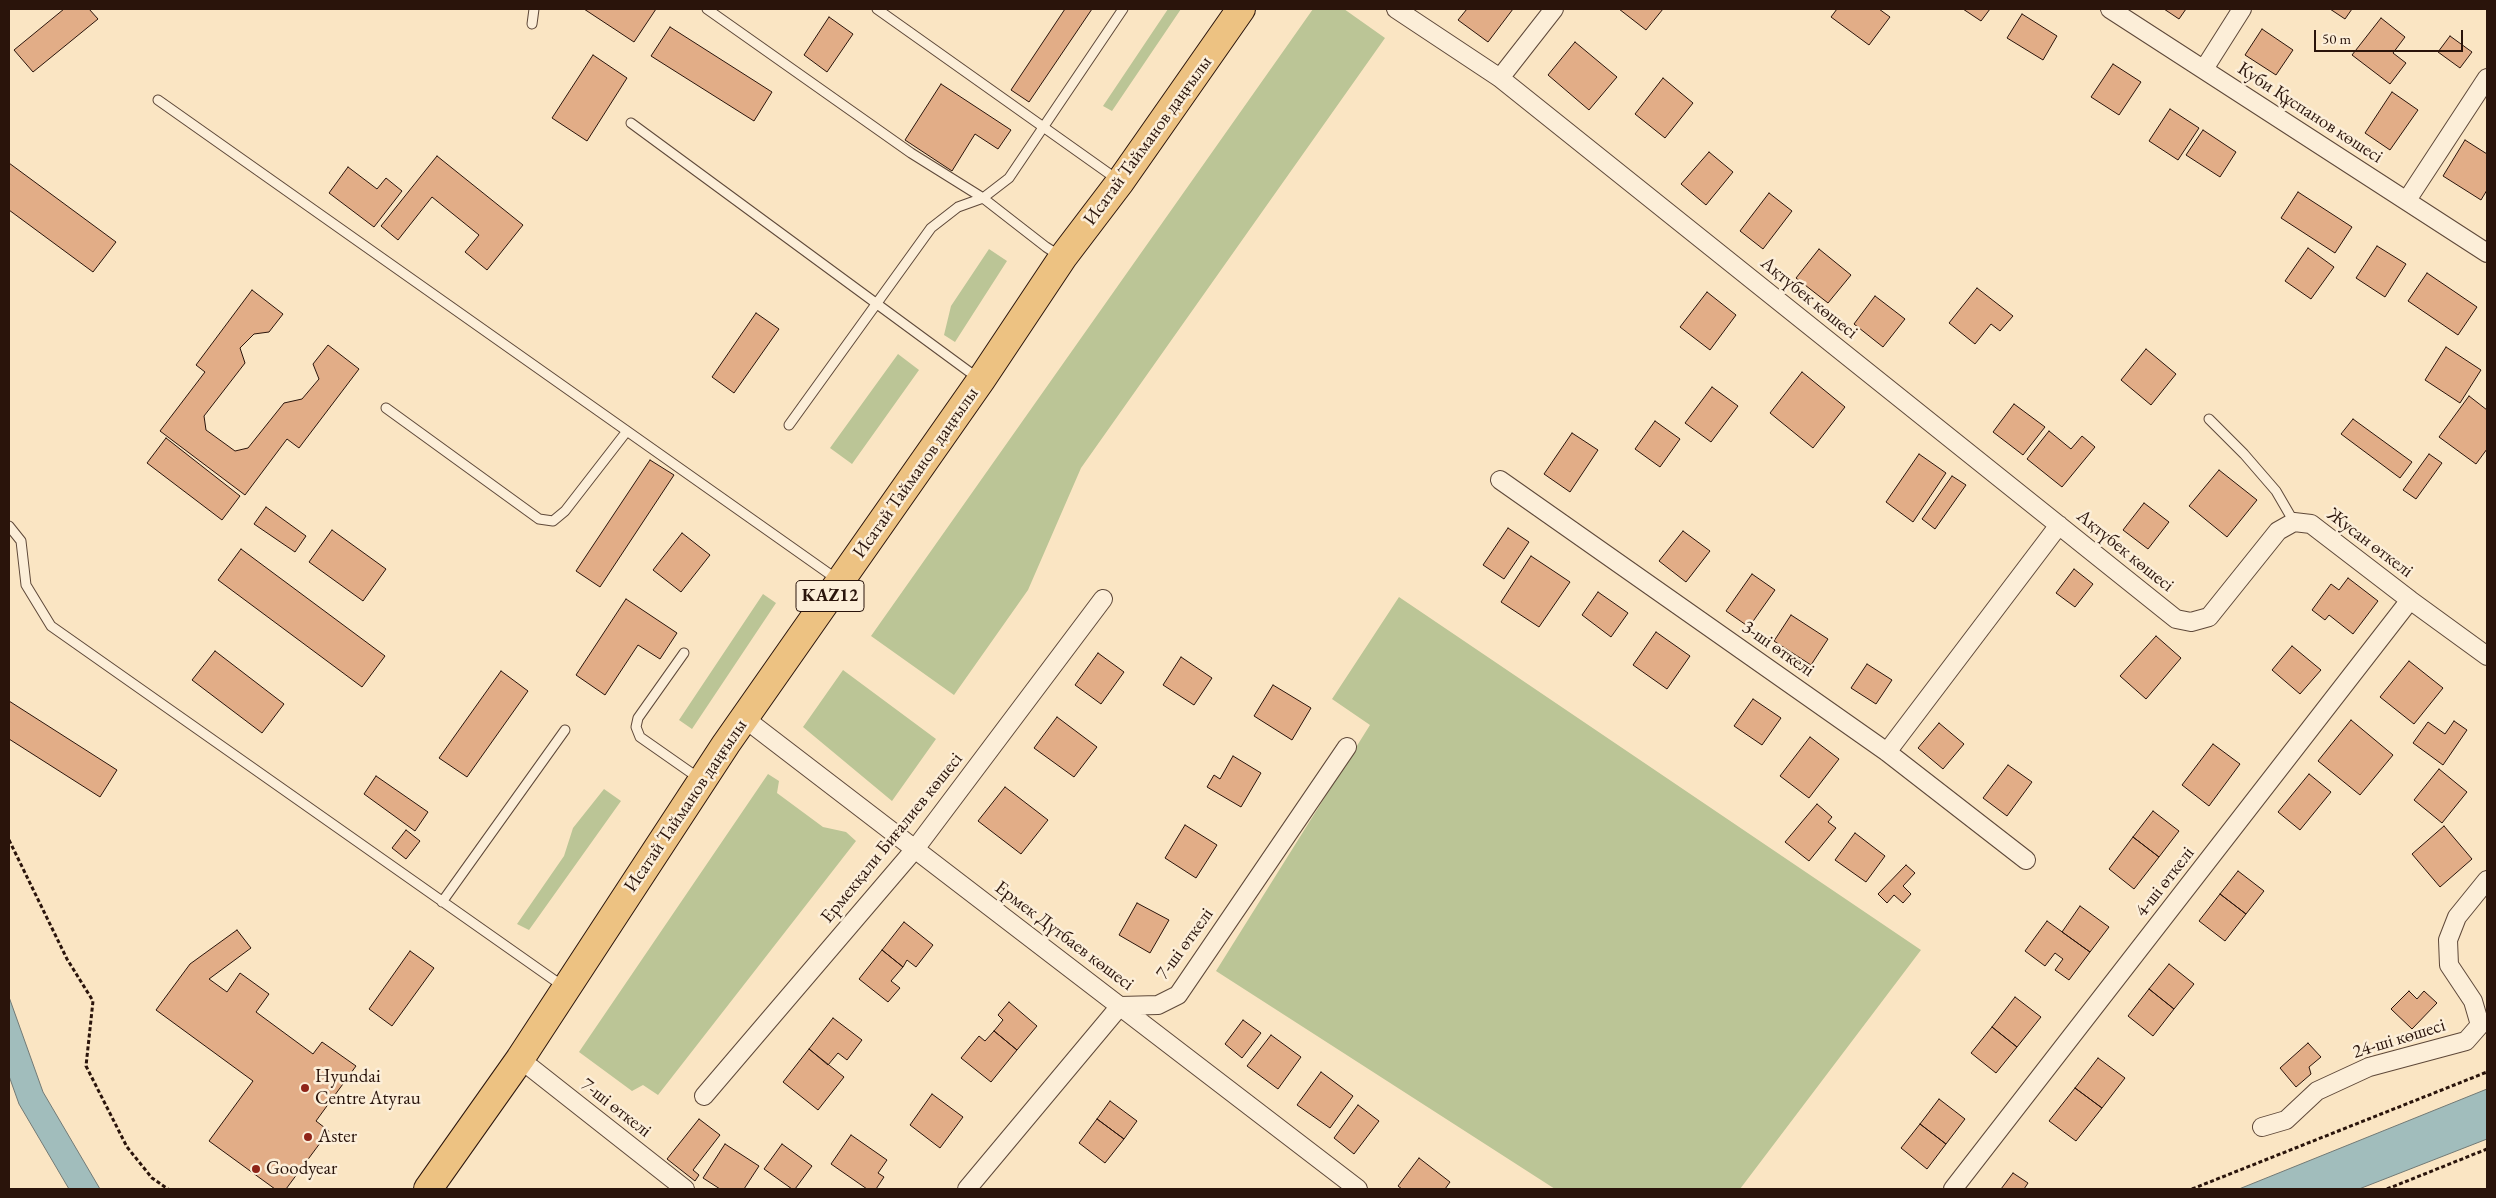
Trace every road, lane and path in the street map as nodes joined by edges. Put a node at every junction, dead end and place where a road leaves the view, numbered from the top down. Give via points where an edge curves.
1 (534, 9) edge
2 (707, 9) edge
3 (877, 9) edge
4 (1123, 9) edge
5 (1242, 9) edge
6 (1396, 9) edge
7 (1554, 9) edge
8 (2110, 9) edge
9 (2242, 9) edge
10 (532, 24) dead end
11 (2204, 69) junction
12 (1500, 78) junction
13 (2487, 78) edge
14 (158, 100) dead end
15 (631, 123) dead end
16 (1044, 127) junction
17 (1120, 182) junction
18 (984, 198) junction
19 (2407, 200) junction
20 (2487, 253) edge
21 (1063, 257) junction
22 (877, 304) junction
23 (981, 380) junction
24 (386, 408) dead end
25 (2209, 419) dead end
26 (789, 425) dead end
27 (626, 431) junction
28 (1500, 480) dead end
29 (2294, 522) junction
30 (2059, 525) junction
31 (9, 526) edge
32 (840, 582) junction
33 (1103, 599) dead end
34 (2410, 600) junction
35 (684, 654) dead end
36 (2487, 656) edge
37 (744, 718) junction
38 (565, 730) dead end
39 (1347, 748) dead end
40 (1887, 752) junction
41 (702, 780) junction
42 (9, 840) edge
43 (915, 849) junction
44 (2026, 860) dead end
45 (2487, 880) edge
46 (442, 902) junction
47 (566, 988) junction
48 (1120, 1006) junction
49 (520, 1059) junction
50 (2487, 1072) edge
51 (704, 1096) dead end
52 (2262, 1127) dead end
53 (2487, 1149) edge
54 (1352, 1187) edge
55 (168, 1189) edge
56 (428, 1189) edge
57 (685, 1189) edge
58 (967, 1189) edge
59 (1953, 1189) edge
60 (2192, 1189) edge
61 (2386, 1189) edge

1 - 10 lane
2 - 18 lane via 912,154
3 - 16 lane
4 - 16 lane
5 - 17 main road, Исатай Тайманов даңғылы / KAZ12
6 - 12 street, Ақтүбек көшесi
7 - 12 street
8 - 11 street, Куби Құспанов көшесi
9 - 11 street
11 - 19 street, Куби Құспанов көшесi
12 - 30 street, Ақтүбек көшесi
13 - 19 street
14 - 27 lane
15 - 22 lane
16 - 17 lane
16 - 18 lane via 1009,178
17 - 21 main road, Исатай Тайманов даңғылы / KAZ12
18 - 21 lane
18 - 22 lane via 958,207 931,228
19 - 20 street, Куби Құспанов көшесi
21 - 23 main road, Исатай Тайманов даңғылы / KAZ12
22 - 23 lane
22 - 26 lane
23 - 32 main road, Исатай Тайманов даңғылы / KAZ12
24 - 27 lane via 539,519 553,521 565,511
25 - 29 lane via 2276,491
27 - 32 lane
28 - 40 street, 3-шi өткелi
29 - 30 street, Ақтүбек көшесi via 2278,531 2209,616 2192,622 2176,619
29 - 34 street, Жусан өткелі via 2312,524
30 - 40 street
31 - 46 lane via 21,541 26,585 51,626
32 - 37 main road, Исатай Тайманов даңғылы / KAZ12
33 - 43 street, Ермекқали Биғалиев көшесі
34 - 36 street, Жусан өткелі
34 - 59 street, 4-шi өткелi
35 - 41 lane via 638,718 636,727 640,737
37 - 41 main road, Исатай Тайманов даңғылы / KAZ12
37 - 43 street, Ермек Дүтбаев көшесi
38 - 46 lane
39 - 48 street, 7-шi өткелi via 1178,995 1158,1006
40 - 44 street, 3-шi өткелi
41 - 47 main road, Исатай Тайманов даңғылы / KAZ12
42 - 55 path via 67,959 93,1001 86,1066 127,1147 152,1178
43 - 48 street, Ермек Дүтбаев көшесi
43 - 51 street, Ермекқали Биғалиев көшесі
45 - 52 street, 24-ші көшесi via 2457,917 2448,940 2449,965 2473,1001 2480,1025 2466,1041 2369,1067 2318,1091 2286,1120
46 - 47 lane
47 - 49 main road, Исатай Тайманов даңғылы / KAZ12
48 - 54 street, Ермек Дүтбаев көшесi
48 - 58 street
49 - 56 main road, Исатай Тайманов даңғылы / KAZ12
49 - 57 street, 7-шi өткелi
50 - 60 path
53 - 61 path

